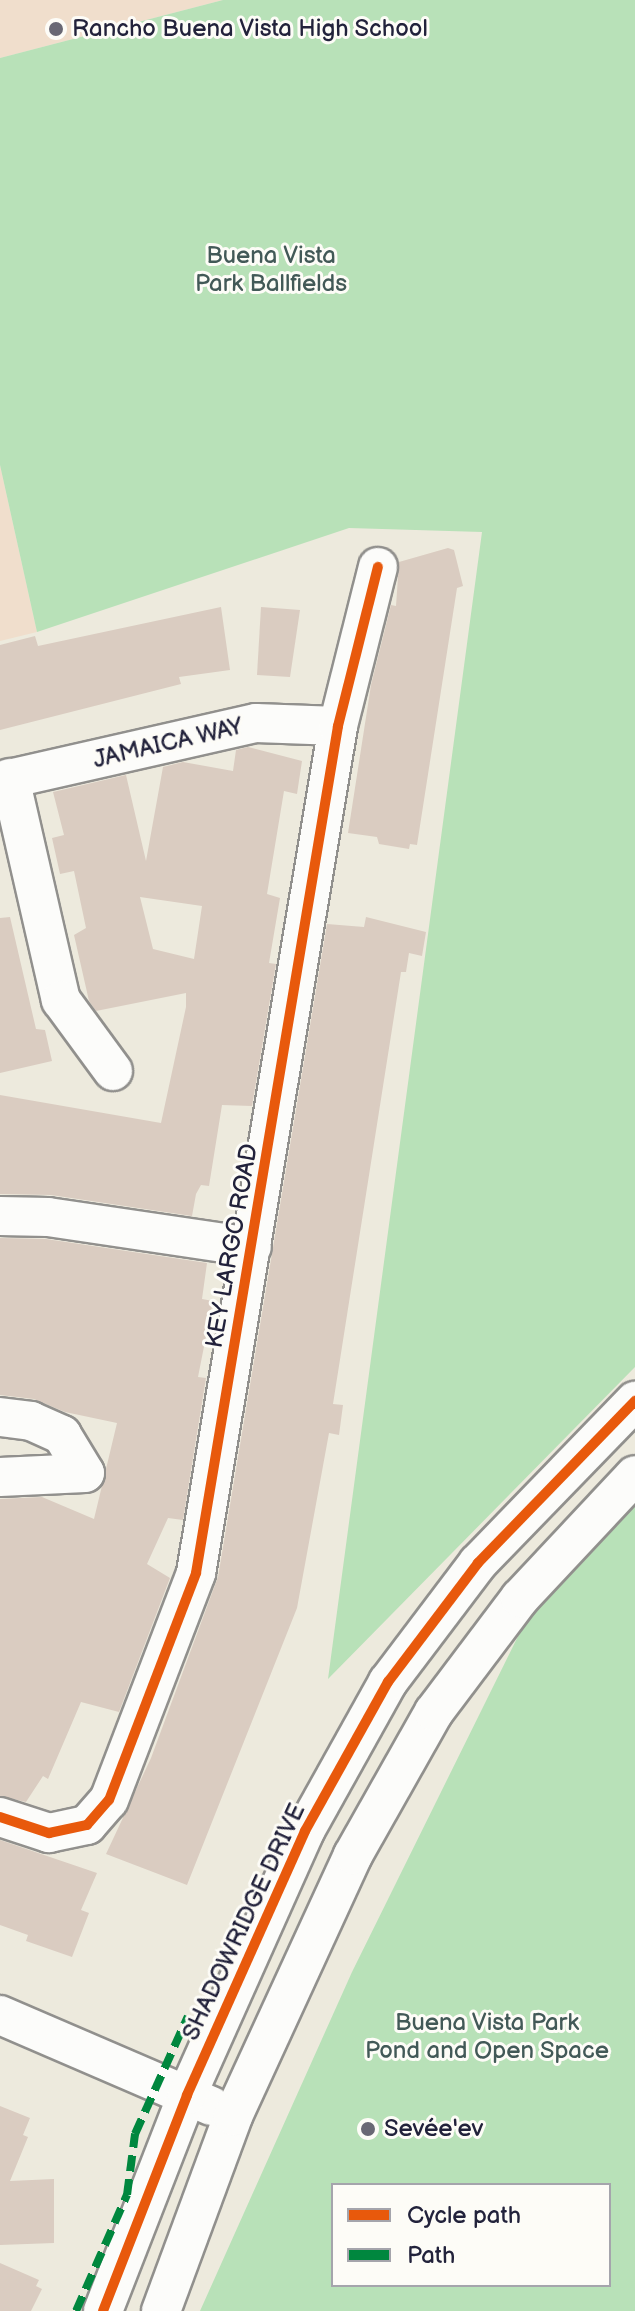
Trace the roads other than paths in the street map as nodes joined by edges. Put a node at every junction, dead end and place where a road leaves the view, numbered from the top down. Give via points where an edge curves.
1 (378, 567) dead end
2 (338, 726) junction
3 (5, 780) edge
4 (113, 1071) dead end
5 (0, 1216) edge
6 (252, 1247) junction
7 (635, 1401) edge
8 (0, 1417) edge
9 (635, 1475) edge
10 (0, 1477) edge
11 (0, 1817) edge
12 (0, 2015) edge
13 (187, 2095) junction
14 (233, 2116) junction
15 (103, 2311) edge
16 (161, 2311) edge

1 - 2 street, KEY LARGO ROAD
2 - 3 street, JAMAICA WAY via 256,723
2 - 6 street, KEY LARGO ROAD
3 - 4 street via 61,1000
5 - 6 street via 48,1217
6 - 11 street, KEY LARGO ROAD via 196,1573 109,1800 87,1825 49,1833
7 - 13 street, SHADOWRIDGE DRIVE via 478,1563 388,1682 305,1831
8 - 10 street via 31,1421 62,1435 85,1473
9 - 14 street via 520,1598 434,1712 353,1855
12 - 13 street
13 - 14 street
13 - 15 street, SHADOWRIDGE DRIVE
14 - 16 street

